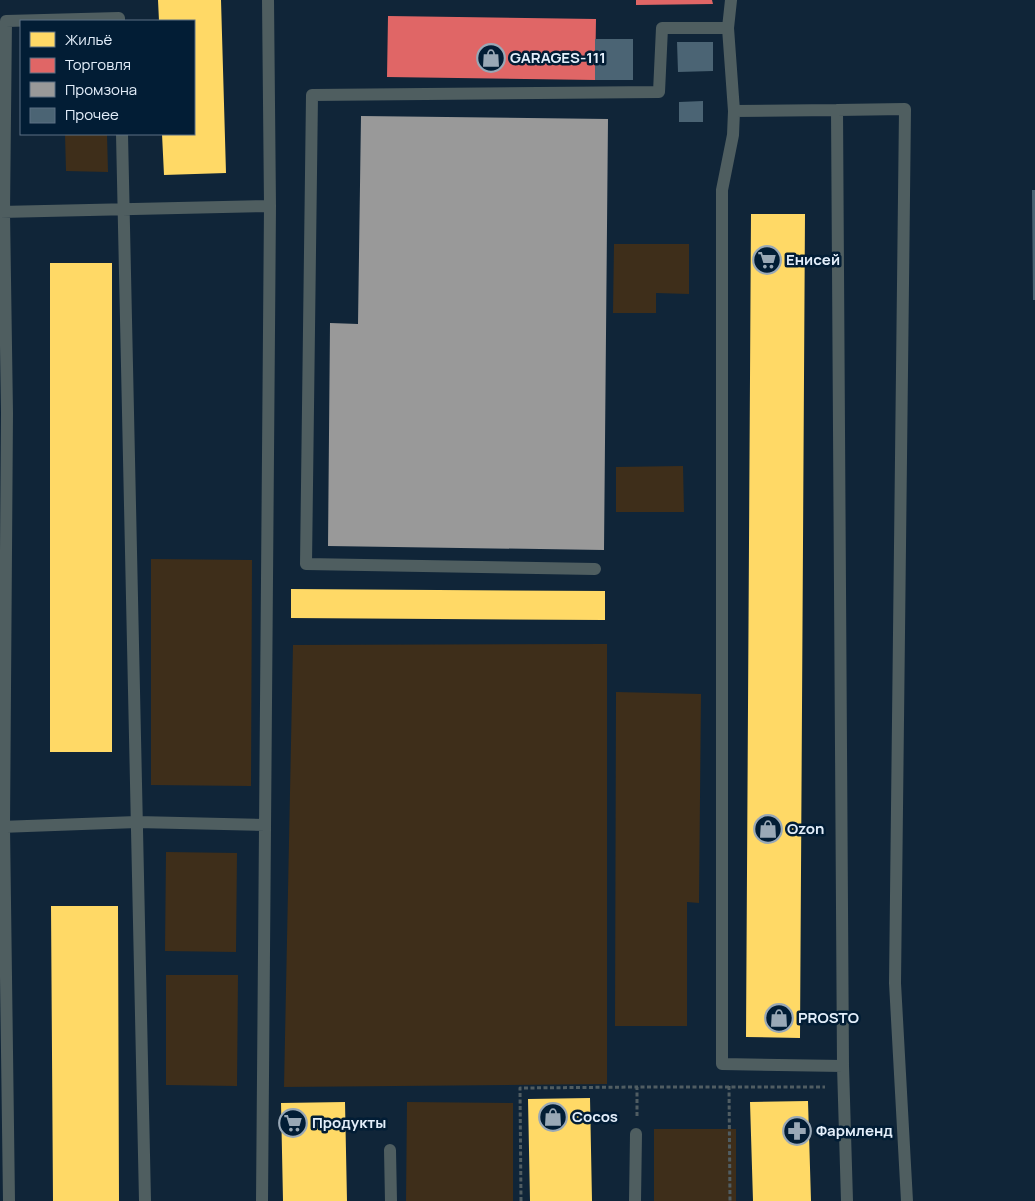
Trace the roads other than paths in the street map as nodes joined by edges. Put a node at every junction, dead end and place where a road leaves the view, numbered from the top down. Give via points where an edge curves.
1 (268, 0) edge
2 (731, 0) edge
3 (44, 20) edge
4 (120, 20) edge
5 (20, 21) edge
6 (728, 28) junction
7 (837, 110) junction
8 (734, 111) junction
9 (122, 135) edge
10 (270, 206) junction
11 (124, 208) junction
12 (2, 212) edge
13 (595, 569) dead end
14 (3, 636) edge
15 (137, 822) junction
16 (265, 825) junction
17 (2, 827) edge
18 (844, 1066) junction
19 (636, 1134) road end
20 (390, 1150) dead end
21 (6, 1195) edge
22 (144, 1201) edge
23 (262, 1201) edge
24 (392, 1201) edge
25 (635, 1201) edge
26 (847, 1201) edge
27 (907, 1201) edge

1 - 10 lane
2 - 6 lane
3 - 4 lane
5 - 12 lane via 6,21
6 - 8 lane
6 - 13 lane via 662,28 659,92 312,95 306,564
7 - 8 lane
7 - 18 lane
7 - 27 lane via 905,109 895,983
8 - 18 lane via 734,135 722,190 722,1064
9 - 11 lane
10 - 11 lane
10 - 16 lane
11 - 12 lane
11 - 15 lane
12 - 14 lane via 7,413
14 - 17 lane
15 - 16 lane
15 - 17 lane
15 - 22 lane
16 - 23 lane
17 - 21 lane
18 - 26 lane
19 - 25 lane
20 - 24 lane

